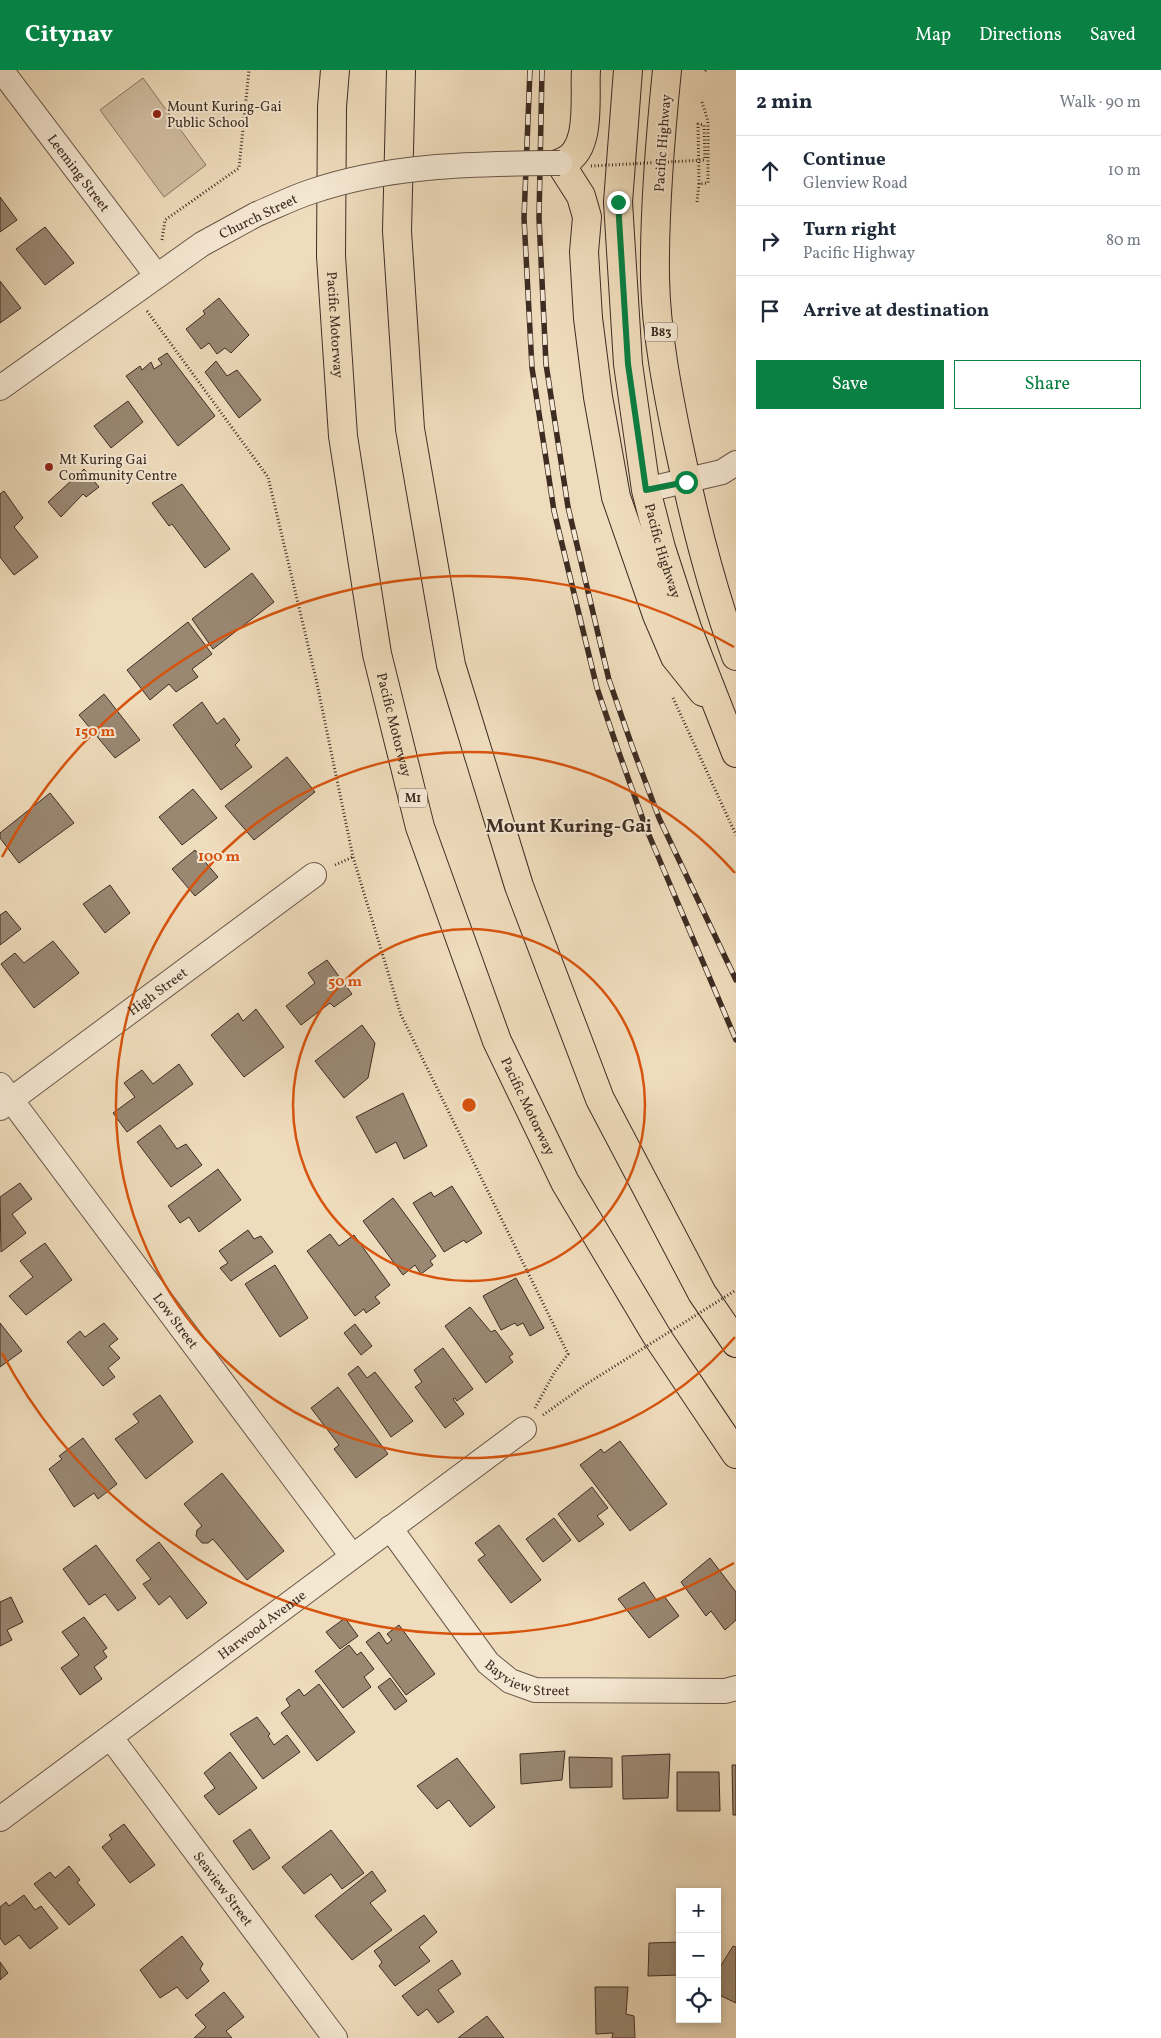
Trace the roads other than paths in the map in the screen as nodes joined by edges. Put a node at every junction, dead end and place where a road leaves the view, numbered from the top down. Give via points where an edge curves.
1 (1, 70) edge
2 (335, 70) edge
3 (400, 70) edge
4 (586, 70) edge
5 (628, 70) edge
6 (667, 70) edge
7 (560, 163) junction
8 (157, 276) junction
9 (0, 388) edge
10 (736, 463) edge
11 (612, 479) junction
12 (686, 482) junction
13 (646, 490) junction
14 (736, 656) edge
15 (722, 716) junction
16 (736, 753) edge
17 (314, 875) dead end
18 (4, 1098) edge
19 (736, 1343) edge
20 (524, 1429) road end
21 (736, 1454) edge
22 (390, 1528) junction
23 (352, 1556) junction
24 (736, 1688) edge
25 (111, 1738) junction
26 (0, 1819) edge
27 (335, 2038) edge

1 - 8 street, Leeming Street
2 - 21 main road, Pacific Motorway / M1 via 331,256 343,436 376,654 420,827 497,1041 565,1182 658,1338
3 - 19 main road via 397,231 410,429 451,665 519,886 600,1099 702,1292
4 - 7 main road via 581,145 574,157
5 - 13 main road, Pacific Highway / B83 via 618,202 628,364
6 - 12 main road, Pacific Highway / B83 via 655,280 665,375
7 - 8 street, Church Street, bridge via 458,164 368,176 310,192 257,214 202,244
7 - 11 main road via 581,196 587,217 584,252 588,318
8 - 9 street, Church Street
10 - 12 street via 722,472
11 - 13 main road
11 - 15 main road via 644,582 676,656
12 - 13 street
12 - 14 main road, Pacific Highway / B83 via 715,595
13 - 15 main road, Pacific Highway / B83 via 678,601
15 - 16 main road, Pacific Highway / B83
17 - 18 street, High Street
18 - 23 street, Low Street
20 - 22 street, Harwood Avenue
22 - 23 street, Harwood Avenue
22 - 24 street, Bayview Street via 488,1663 510,1681 535,1690 725,1691
23 - 25 street, Harwood Avenue
25 - 26 street, Harwood Avenue
25 - 27 street, Seaview Street

